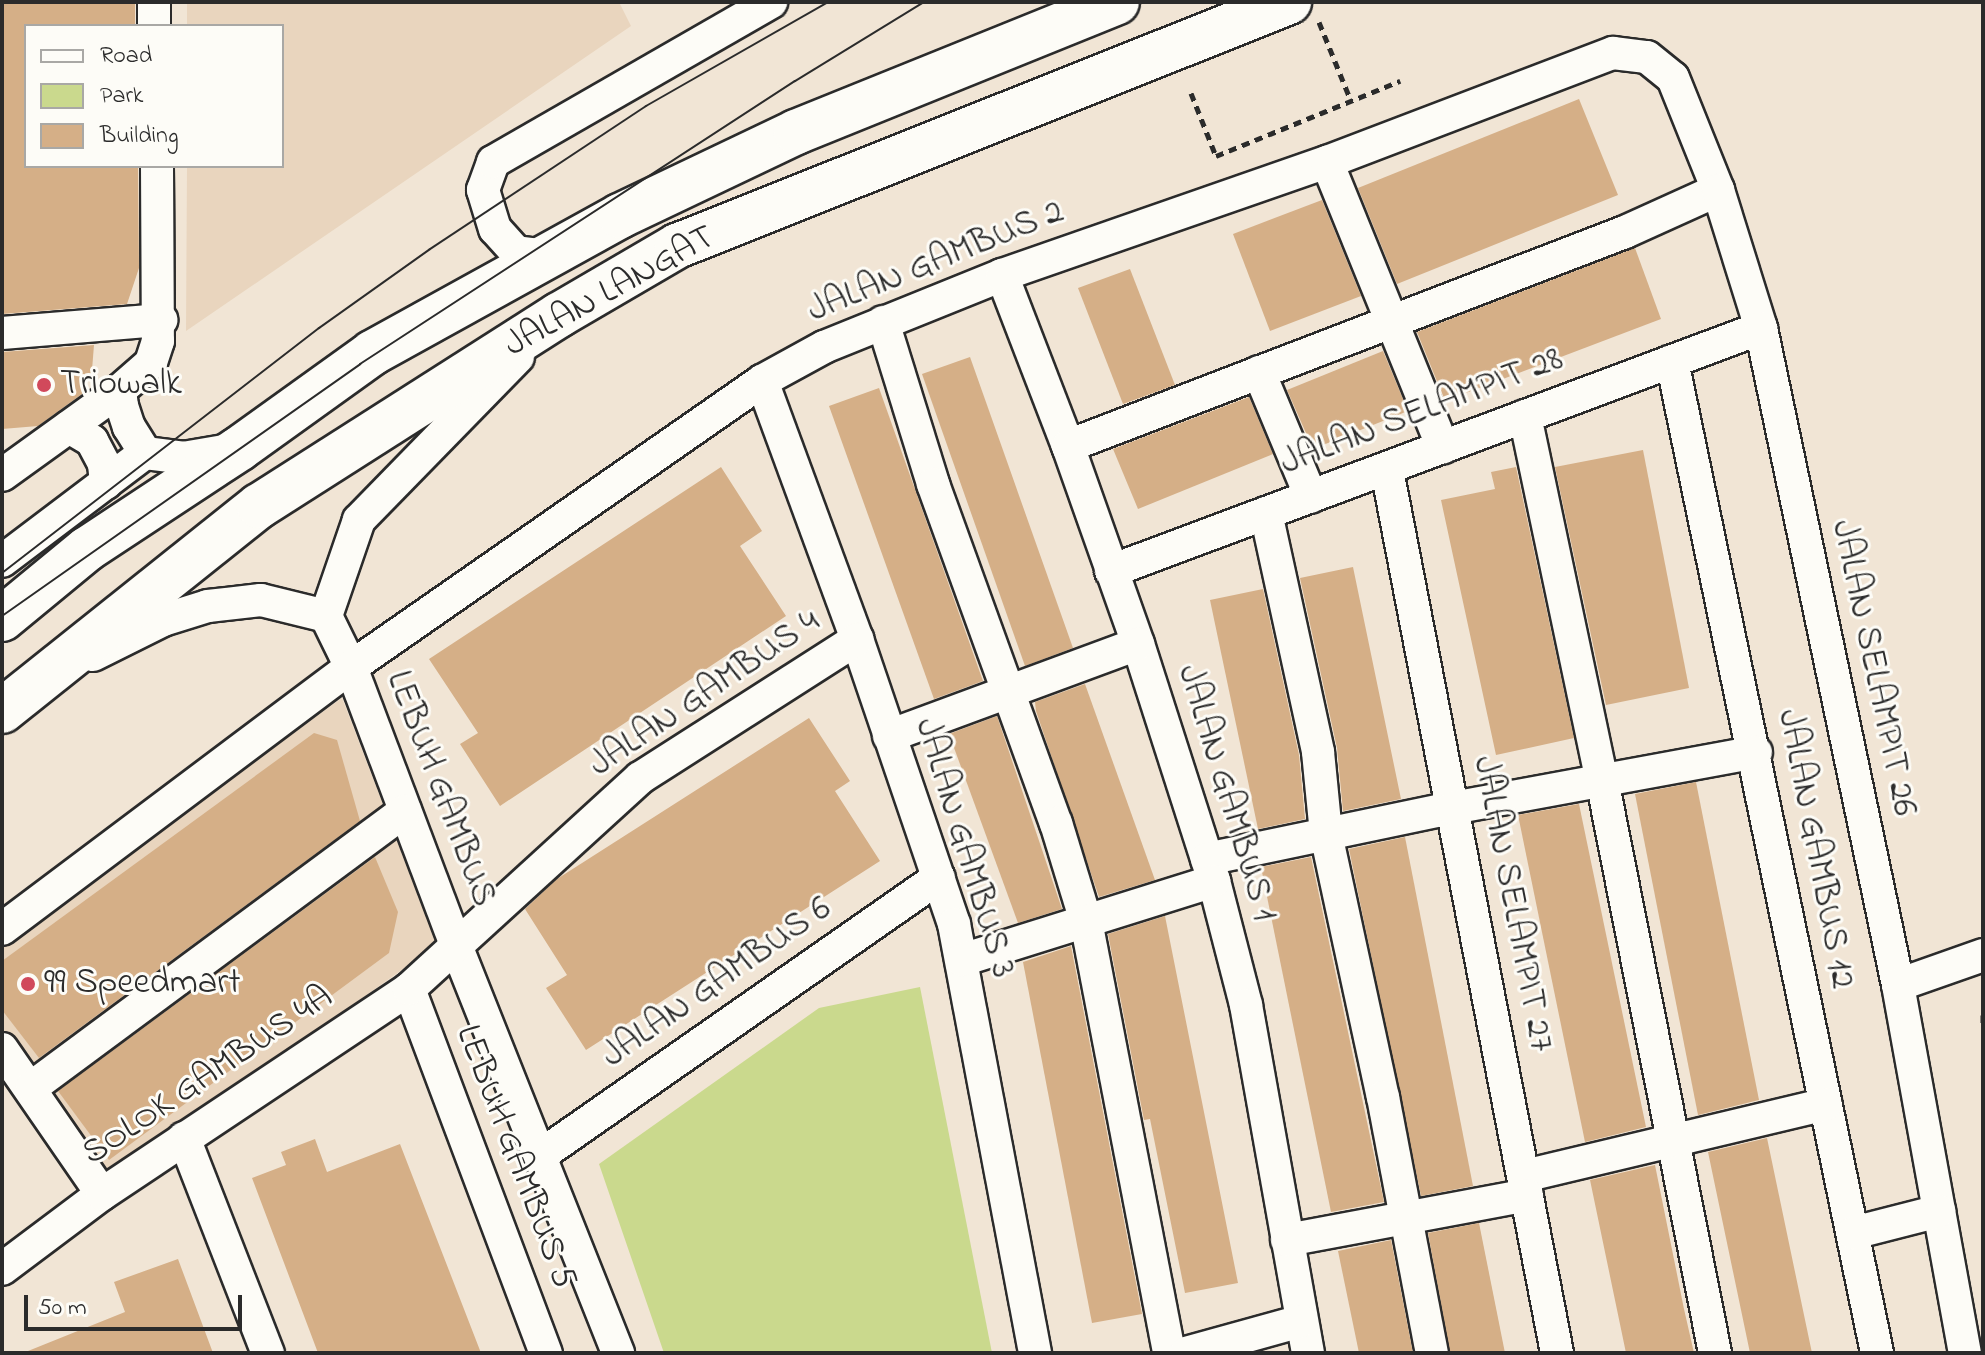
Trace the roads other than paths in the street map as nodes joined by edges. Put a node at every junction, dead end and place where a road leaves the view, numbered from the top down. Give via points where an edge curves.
1 (154, 2) edge
2 (771, 2) edge
3 (1056, 2) edge
4 (1117, 2) edge
5 (1303, 9) edge
6 (154, 24) edge
7 (1021, 40) junction
8 (1613, 53) joint
9 (1327, 162) junction
10 (157, 168) edge
11 (1718, 190) junction
12 (547, 256) junction
13 (1002, 275) junction
14 (559, 315) junction
15 (161, 320) junction
16 (883, 322) junction
17 (1392, 322) junction
18 (1761, 328) junction
19 (2, 333) edge
20 (1672, 361) junction
21 (1259, 372) junction
22 (762, 381) junction
23 (120, 390) junction
24 (1525, 416) junction
25 (69, 427) junction
26 (1068, 446) junction
27 (1443, 447) junction
28 (240, 448) junction
29 (145, 453) junction
30 (1387, 470) junction
31 (2, 475) edge
32 (106, 483) junction
33 (1311, 497) junction
34 (1266, 513) junction
35 (2, 561) edge
36 (1111, 571) junction
37 (326, 616) junction
38 (2, 619) edge
39 (857, 639) junction
40 (1138, 644) junction
41 (351, 667) junction
42 (36, 684) junction
43 (1007, 692) junction
44 (2, 711) edge
45 (889, 736) junction
46 (1756, 752) junction
47 (1602, 780) junction
48 (1452, 808) junction
49 (405, 811) junction
50 (1326, 834) junction
51 (1211, 870) junction
52 (939, 877) junction
53 (1086, 921) junction
54 (2, 929) edge
55 (457, 948) junction
56 (1983, 955) edge
57 (962, 960) junction
58 (1898, 985) junction
59 (409, 989) junction
60 (2, 1049) edge
61 (32, 1087) junction
62 (1826, 1104) junction
63 (184, 1138) junction
64 (1674, 1140) junction
65 (541, 1155) junction
66 (1526, 1186) junction
67 (102, 1194) junction
68 (1939, 1211) junction
69 (1403, 1219) junction
70 (1853, 1233) junction
71 (1287, 1240) junction
72 (2, 1269) edge
73 (1301, 1321) junction
74 (268, 1353) edge
75 (546, 1353) edge
76 (618, 1353) edge
77 (1035, 1353) edge
78 (1169, 1353) edge
79 (1186, 1353) edge
80 (1308, 1353) edge
81 (1432, 1353) edge
82 (1557, 1353) edge
83 (1715, 1353) edge
84 (1877, 1353) edge
85 (1965, 1353) edge

1 - 6 street
2 - 12 street via 493,162 483,190 495,229 516,252
3 - 7 street
4 - 7 highway, JALAN LANGAT
5 - 14 highway, JALAN LANGAT via 677,246
7 - 12 highway, JALAN LANGAT via 796,132
8 - 9 street, JALAN GAMBUS 2
8 - 11 street, JALAN SELAMPIT 26 via 1647,57 1673,78
9 - 13 street, JALAN GAMBUS 2
9 - 17 street
10 - 15 street
11 - 17 street via 1625,232
11 - 18 street, JALAN SELAMPIT 26
12 - 28 highway, JALAN LANGAT via 372,353
13 - 16 street, JALAN GAMBUS 2
13 - 26 street, JALAN GAMBUS 1
14 - 37 street via 359,520
14 - 42 highway, JALAN LANGAT via 259,506
15 - 19 street
15 - 23 street via 151,363
16 - 22 street, JALAN GAMBUS 2
16 - 43 street via 933,484
17 - 21 street
17 - 27 street
18 - 20 street, JALAN SELAMPIT 28
18 - 58 street, JALAN SELAMPIT 26
20 - 24 street, JALAN SELAMPIT 28
20 - 46 street, JALAN GAMBUS 12
21 - 26 street
21 - 33 street
22 - 39 street, JALAN GAMBUS 3
22 - 41 street, JALAN GAMBUS 2
23 - 25 street
23 - 29 street via 129,427
24 - 27 street, JALAN SELAMPIT 28
24 - 47 street
25 - 31 street
25 - 32 street via 92,441 104,464
26 - 36 street, JALAN GAMBUS 1
27 - 30 street, JALAN SELAMPIT 28
28 - 29 street via 183,458
28 - 38 highway, JALAN LANGAT via 87,549
29 - 32 street
30 - 33 street, JALAN SELAMPIT 28
30 - 48 street, JALAN SELAMPIT 27
32 - 35 street
33 - 34 street, JALAN SELAMPIT 28
34 - 36 street, JALAN SELAMPIT 28
34 - 50 street via 1318,752
36 - 40 street, JALAN GAMBUS 1
37 - 41 street, LEBUH GAMBUS
37 - 42 street via 261,600 208,606 163,620
39 - 45 street, JALAN GAMBUS 3
39 - 55 street, JALAN GAMBUS 4 via 640,778
40 - 43 street
40 - 51 street, JALAN GAMBUS 1
41 - 49 street, LEBUH GAMBUS
41 - 54 street, JALAN GAMBUS 2
42 - 44 highway, JALAN LANGAT
43 - 45 street
43 - 53 street
45 - 52 street, JALAN GAMBUS 3
46 - 47 street
46 - 62 street, JALAN GAMBUS 12
47 - 48 street
47 - 64 street
48 - 50 street
48 - 66 street, JALAN SELAMPIT 27
49 - 55 street, LEBUH GAMBUS
49 - 61 street
50 - 51 street
50 - 69 street via 1380,1082
51 - 53 street
51 - 71 street, JALAN GAMBUS 1 via 1246,1005
52 - 57 street, JALAN GAMBUS 3
52 - 65 street, JALAN GAMBUS 6
53 - 57 street
53 - 78 street
55 - 59 street, SOLOK GAMBUS 4A
55 - 65 street, LEBUH GAMBUS
56 - 58 street
57 - 77 street, JALAN GAMBUS 3
58 - 68 street, JALAN SELAMPIT 26
59 - 63 street, SOLOK GAMBUS 4A
59 - 75 street, LEBUH GAMBUS 5
60 - 61 street
61 - 67 street
62 - 64 street
62 - 70 street, JALAN GAMBUS 12
63 - 67 street, SOLOK GAMBUS 4A
63 - 74 street
64 - 66 street
64 - 83 street
65 - 76 street, LEBUH GAMBUS
66 - 69 street
66 - 82 street, JALAN SELAMPIT 27
67 - 72 street, SOLOK GAMBUS 4A
68 - 70 street
68 - 85 street, JALAN SELAMPIT 26
69 - 71 street
69 - 81 street
70 - 84 street, JALAN GAMBUS 12
71 - 73 street, JALAN GAMBUS 1
73 - 79 street
73 - 80 street, JALAN GAMBUS 1

